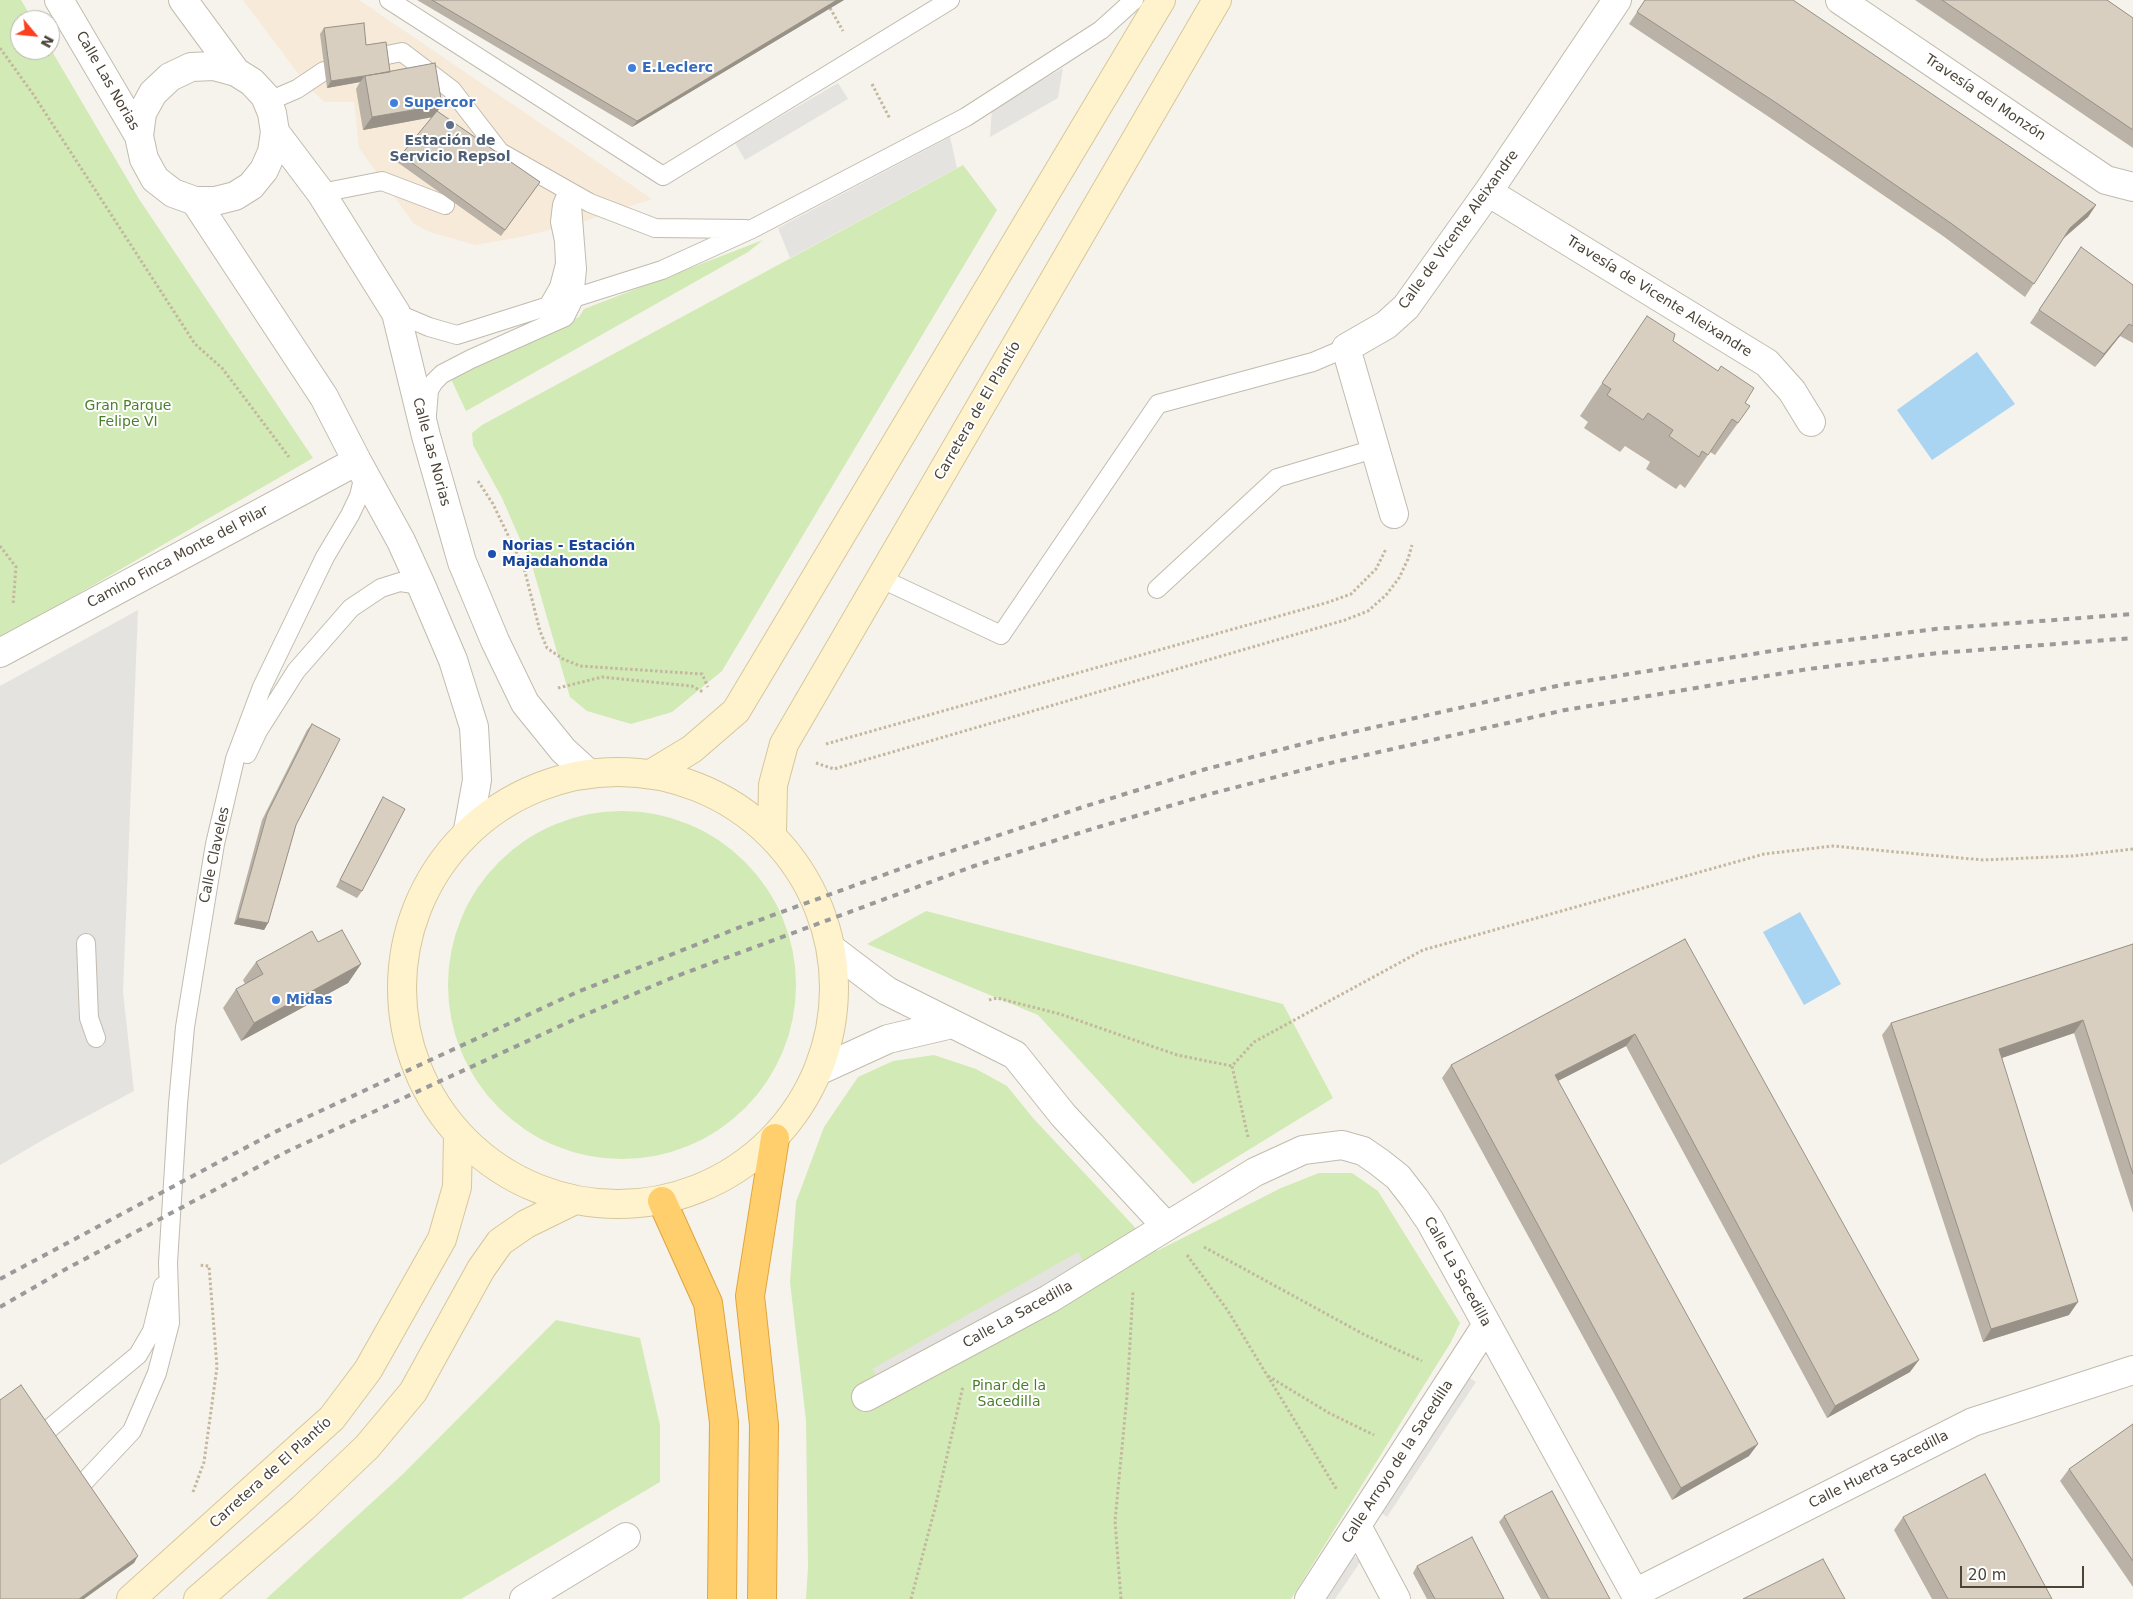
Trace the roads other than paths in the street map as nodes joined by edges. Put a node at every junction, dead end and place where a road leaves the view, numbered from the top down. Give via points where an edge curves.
1 (59, 0) edge
2 (183, 0) edge
3 (389, 0) edge
4 (950, 0) edge
5 (1134, 0) edge
6 (1161, 0) edge
7 (1217, 0) edge
8 (1617, 0) edge
9 (1840, 0) edge
10 (382, 56) edge
11 (324, 71) dead end
12 (236, 72) junction
13 (267, 102) junction
14 (275, 132) junction
15 (139, 136) junction
16 (2133, 187) edge
17 (568, 191) junction
18 (1488, 192) junction
19 (320, 193) junction
20 (195, 201) junction
21 (445, 205) dead end
22 (752, 229) junction
23 (574, 299) junction
24 (547, 308) junction
25 (396, 313) junction
26 (1346, 348) junction
27 (1811, 422) dead end
28 (426, 436) junction
29 (1374, 448) junction
30 (360, 468) junction
31 (1394, 514) road end
32 (882, 578) junction
33 (421, 584) junction
34 (1157, 589) dead end
35 (5, 650) edge
36 (587, 772) junction
37 (654, 772) junction
38 (230, 788) junction
39 (468, 830) junction
40 (772, 833) junction
41 (86, 943) dead end
42 (833, 950) junction
43 (952, 1024) junction
44 (96, 1038) dead end
45 (818, 1071) junction
46 (458, 1135) junction
47 (775, 1138) junction
48 (573, 1201) junction
49 (662, 1201) junction
50 (1166, 1226) junction
51 (168, 1264) junction
52 (1486, 1326) junction
53 (2133, 1370) edge
54 (866, 1397) dead end
55 (32, 1444) edge
56 (63, 1504) edge
57 (1357, 1526) junction
58 (626, 1537) dead end
59 (1636, 1596) edge
60 (131, 1599) edge
61 (198, 1599) edge
62 (524, 1599) edge
63 (722, 1599) edge
64 (762, 1599) edge
65 (1309, 1599) edge
66 (1396, 1599) edge

1 - 15 street, Calle Las Norias
2 - 12 street, Calle Las Norias
3 - 4 lane via 663,176
5 - 22 lane via 1101,30 966,117
6 - 37 street via 736,711 692,749
7 - 32 street, Carretera de El Plantío
8 - 18 street, Calle de Vicente Aleixandre
9 - 16 street, Travesía del Monzón via 2106,180
10 - 17 lane via 402,52 452,90 493,153
11 - 13 lane via 297,89
12 - 13 street, Calle Las Norias via 252,82
12 - 15 street, Calle Las Norias via 214,66 191,67 170,77 152,93 142,113
13 - 14 street, Calle Las Norias
14 - 19 street, Calle Las Norias
14 - 20 street, Calle Las Norias via 272,152 264,170 251,186 235,196
15 - 20 street, Calle Las Norias via 144,159 155,179 173,193
17 - 22 lane via 590,203 656,228
17 - 23 lane via 577,269
17 - 24 lane via 560,222 565,264 562,281
18 - 26 street, Calle de Vicente Aleixandre via 1406,307 1386,325
18 - 27 street, Travesía de Vicente Aleixandre via 1766,364 1792,391
19 - 21 lane via 382,181
19 - 25 street, Calle Las Norias
20 - 30 street via 324,397
22 - 23 lane via 662,270
23 - 24 lane
23 - 28 lane via 565,317 442,374 429,390
24 - 25 lane via 457,335
25 - 28 street, Calle Las Norias
26 - 29 street
26 - 32 lane via 1312,362 1158,404 1001,635
28 - 36 street, Calle Las Norias via 462,562 495,641 525,703 563,750
29 - 31 street
29 - 34 lane via 1276,478
30 - 33 street via 402,541
30 - 35 street, Camino Finca Monte del Pilar via 311,486
30 - 38 lane, Calle Claveles via 358,496 262,687 235,759
32 - 40 street, Carretera de El Plantío via 784,744 773,785
33 - 38 lane via 400,582 380,588 346,613 282,692 258,731
33 - 39 street via 453,660 474,727 477,780
36 - 37 street
36 - 39 street via 523,792
37 - 40 street via 718,793
38 - 51 lane, Calle Claveles via 215,844 185,1027
39 - 46 street via 427,884 404,947 403,966 402,1014 420,1080
40 - 42 street via 811,887
41 - 44 lane via 89,1018
42 - 43 street via 887,991
42 - 45 street via 834,1012
43 - 45 street via 888,1039
43 - 50 street via 1015,1055 1063,1115
45 - 47 street via 800,1107
46 - 48 street via 510,1177
46 - 60 street, Carretera de El Plantío via 457,1186 442,1239 368,1370 332,1418
47 - 49 street via 723,1178
47 - 64 highway via 750,1296 764,1425
48 - 49 street via 618,1206
48 - 61 street via 526,1224 500,1242 481,1268 413,1392 367,1447 303,1508
49 - 63 highway via 708,1303 724,1422
50 - 52 street, Calle La Sacedilla via 1255,1172 1303,1150 1342,1145 1363,1151 1398,1177 1415,1199
50 - 54 street, Calle La Sacedilla via 1049,1299
51 - 55 lane via 152,1331 138,1355
51 - 56 lane via 170,1323 154,1382 132,1431
52 - 57 street, Calle Arroyo de la Sacedilla
52 - 59 street, Calle La Sacedilla
53 - 59 street, Calle Huerta Sacedilla via 1972,1422
57 - 65 street, Calle Arroyo de la Sacedilla
57 - 66 street
58 - 62 street

